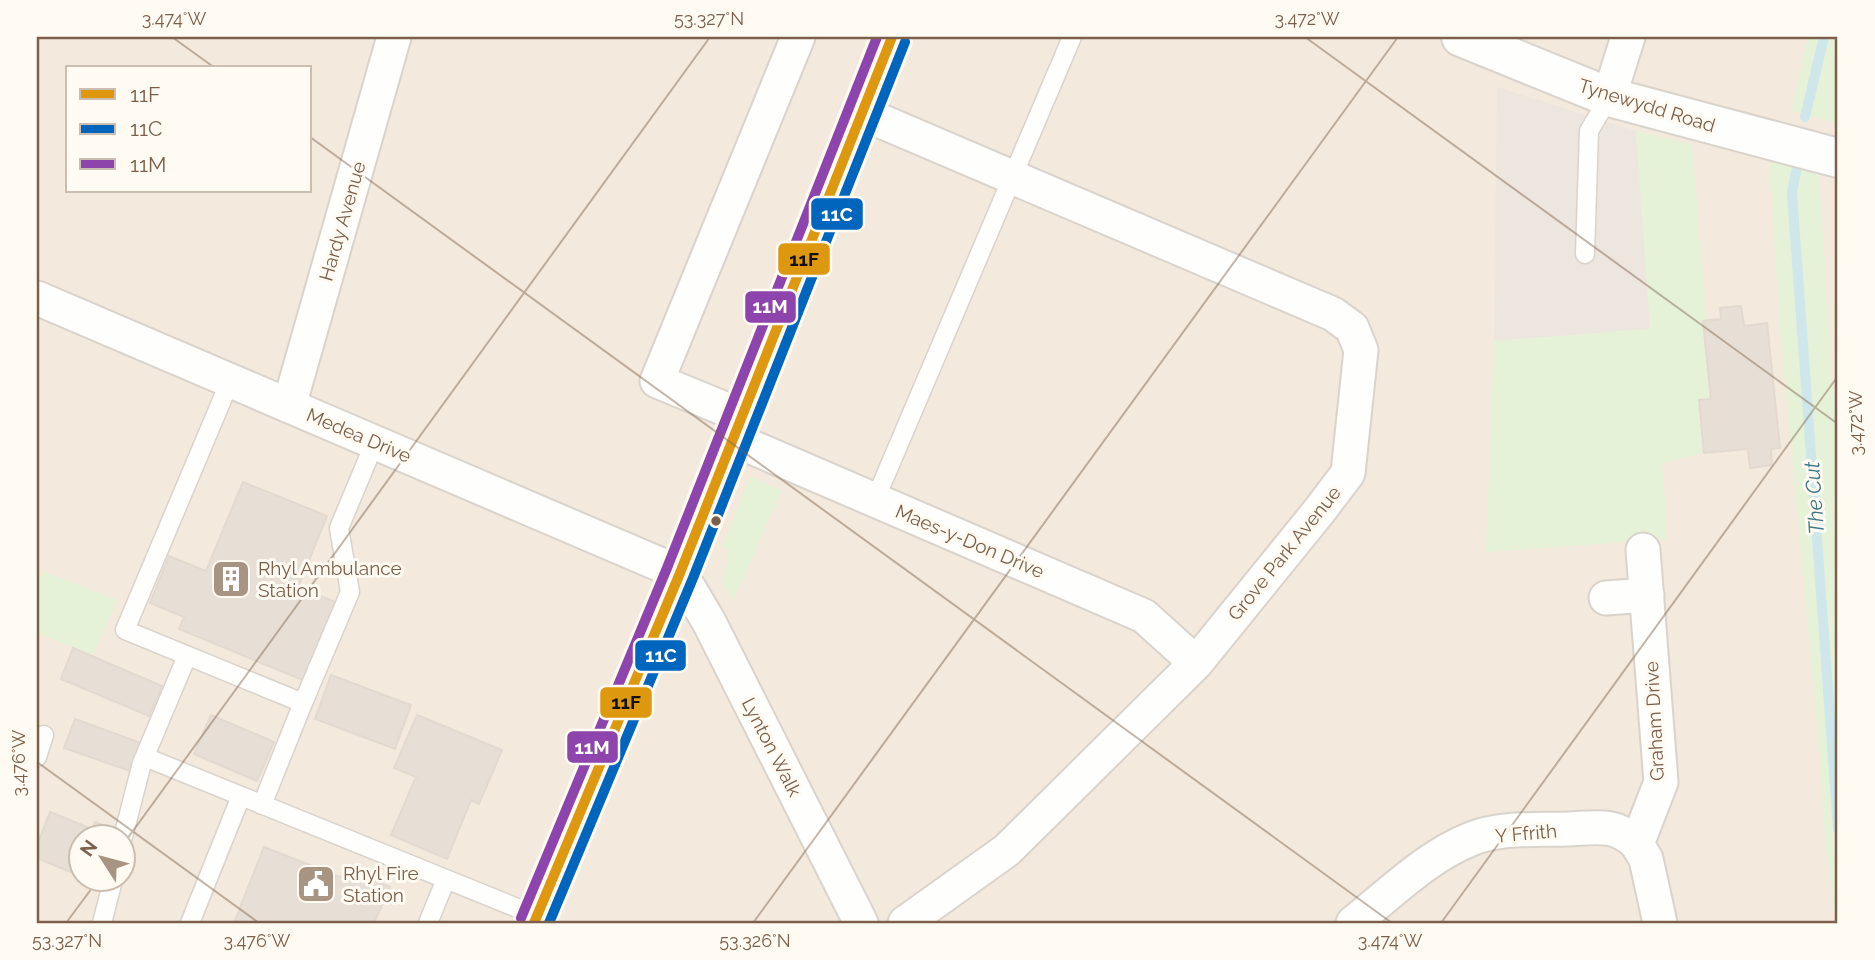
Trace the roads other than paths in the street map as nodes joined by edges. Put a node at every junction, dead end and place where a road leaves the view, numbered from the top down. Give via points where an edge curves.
1 (394, 37) edge
2 (798, 37) edge
3 (892, 37) edge
4 (1072, 37) edge
5 (1461, 37) edge
6 (1628, 37) edge
7 (1609, 97) junction
8 (862, 113) junction
9 (1838, 158) edge
10 (1014, 177) junction
11 (1585, 254) dead end
12 (37, 298) edge
13 (230, 381) junction
14 (289, 406) junction
15 (738, 428) junction
16 (375, 442) junction
17 (875, 500) junction
18 (1643, 550) dead end
19 (680, 573) junction
20 (1647, 595) junction
21 (1606, 598) dead end
22 (187, 656) junction
23 (1196, 663) junction
24 (303, 703) junction
25 (44, 734) dead end
26 (37, 757) edge
27 (145, 757) junction
28 (241, 796) junction
29 (262, 805) junction
30 (127, 824) edge
31 (1637, 844) junction
32 (446, 879) junction
33 (109, 894) edge
34 (536, 920) edge
35 (102, 923) edge
36 (190, 923) edge
37 (428, 923) edge
38 (861, 923) edge
39 (905, 923) edge
40 (1353, 923) edge
41 (1660, 923) edge

1 - 14 street, Hardy Avenue
2 - 15 street, Maes-y-Don Drive via 657,381
3 - 8 main road
4 - 10 lane
5 - 7 street, Tynewydd Road
6 - 7 street
7 - 9 street, Tynewydd Road
7 - 11 lane via 1589,131
8 - 10 street, Grove Park Avenue
8 - 15 main road
10 - 17 lane
10 - 23 street, Grove Park Avenue via 1333,314 1352,328 1362,350 1348,473
12 - 13 street, Medea Drive
13 - 14 street, Medea Drive
13 - 22 lane via 125,630
14 - 16 street, Medea Drive
15 - 17 street, Maes-y-Don Drive
15 - 19 main road
16 - 19 street, Medea Drive
16 - 24 lane via 339,528 350,592
17 - 23 street, Maes-y-Don Drive via 1144,616
18 - 20 street, Graham Drive
19 - 34 main road
19 - 38 street, Lynton Walk
20 - 21 street
20 - 31 street, Graham Drive via 1661,782
22 - 24 lane
22 - 27 lane
23 - 39 street, Grove Park Avenue via 1007,850
24 - 29 lane
25 - 26 lane
27 - 28 lane
27 - 30 lane
28 - 29 lane
28 - 36 lane
29 - 32 lane
31 - 40 street, Y Ffrith via 1626,833 1609,828 1509,831 1472,838 1436,857
31 - 41 street via 1646,859
32 - 34 lane
32 - 37 lane
33 - 35 lane

